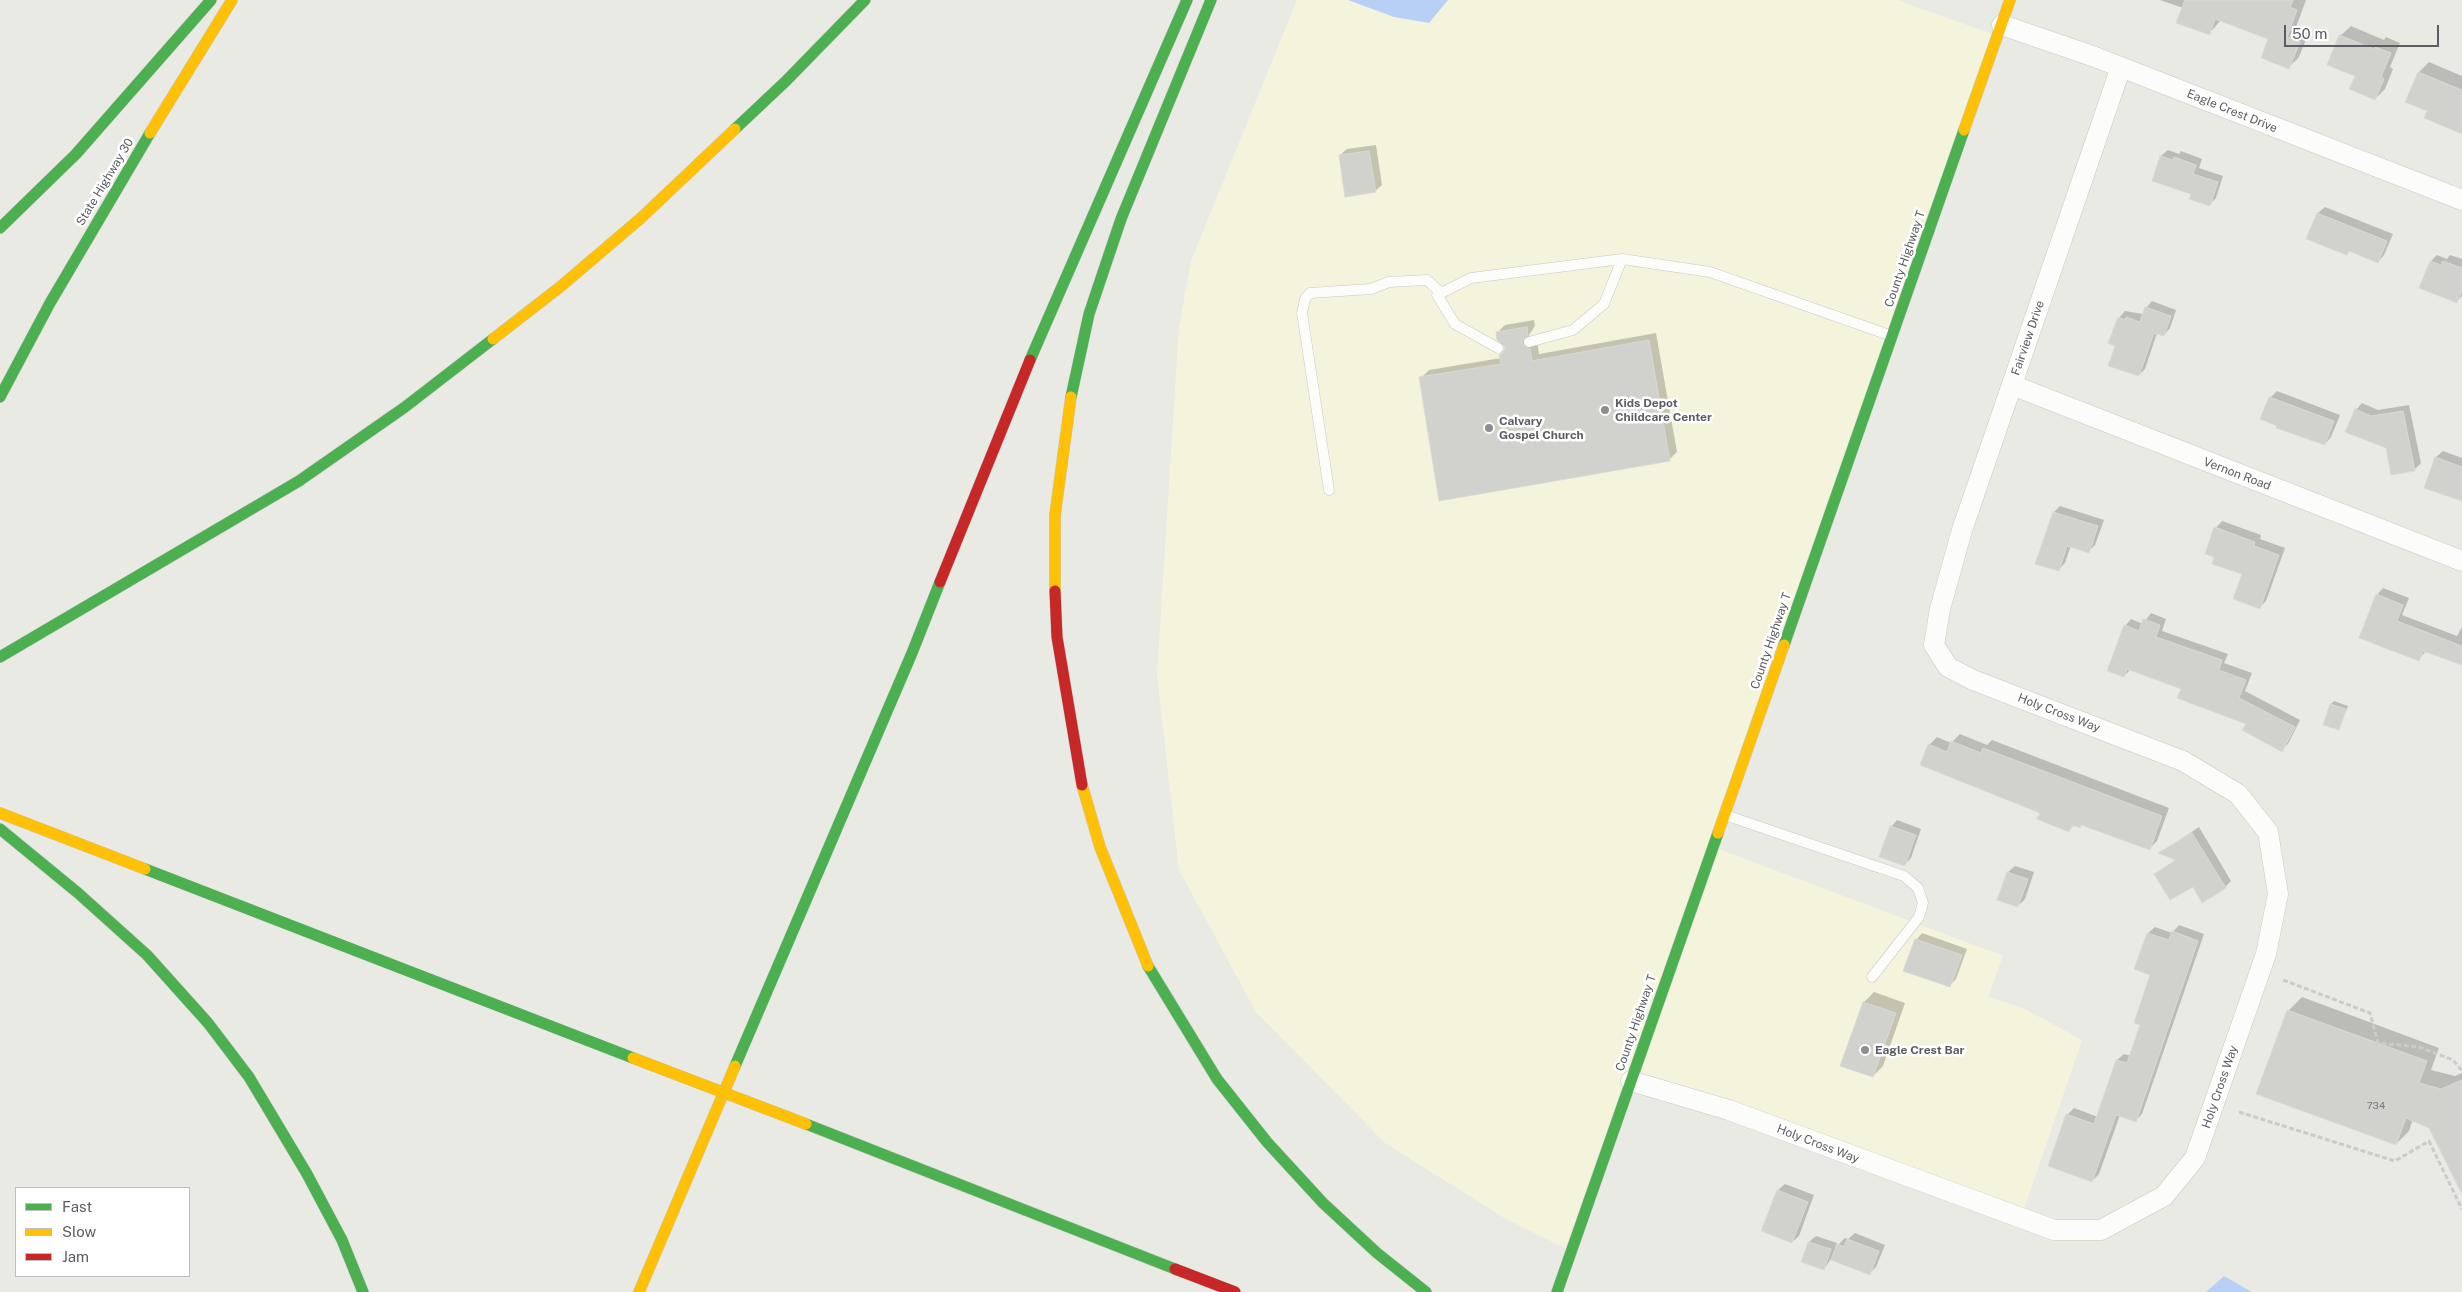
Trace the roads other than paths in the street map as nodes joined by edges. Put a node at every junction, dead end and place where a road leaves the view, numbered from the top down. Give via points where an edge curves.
1 (210, 0) edge
2 (232, 0) edge
3 (865, 0) edge
4 (1187, 0) edge
5 (1211, 0) edge
6 (2010, 0) edge
7 (2002, 25) junction
8 (2121, 67) junction
9 (2462, 200) edge
10 (0, 228) edge
11 (1622, 259) junction
12 (1441, 293) junction
13 (1892, 336) junction
14 (1529, 342) dead end
15 (1498, 348) dead end
16 (7, 382) junction
17 (2012, 385) junction
18 (0, 397) edge
19 (0, 404) edge
20 (1329, 490) dead end
21 (2462, 561) edge
22 (1940, 609) joint
23 (0, 657) edge
24 (0, 813) edge
25 (1724, 814) junction
26 (0, 829) edge
27 (1872, 977) dead end
28 (1631, 1080) junction
29 (363, 1292) edge
30 (639, 1292) edge
31 (1235, 1292) edge
32 (1426, 1292) edge
33 (1557, 1292) edge

1 - 10 main road via 76,154
2 - 16 main road, State Highway 30 via 126,172
3 - 23 main road via 641,218 560,287 404,407 299,481
4 - 30 main road via 1056,299 912,653
5 - 32 main road via 1121,219 1089,314 1073,382 1062,449 1055,525 1057,636 1065,693 1079,774 1100,847 1143,957 1180,1021 1217,1078 1267,1142 1323,1203 1376,1253
6 - 7 main road, County Highway T
7 - 8 street, Eagle Crest Drive
7 - 13 main road, County Highway T
8 - 9 street, Eagle Crest Drive
8 - 17 street, Fairview Drive
11 - 12 lane via 1470,278
11 - 13 lane via 1710,272
11 - 14 lane via 1604,304 1573,330
12 - 15 lane via 1437,294 1455,324
12 - 20 lane via 1427,280 1389,282 1371,289 1310,293 1305,299 1302,313
13 - 25 main road, County Highway T
16 - 18 main road
16 - 19 main road
17 - 21 street, Vernon Road
17 - 22 street, Fairview Drive via 1962,530
22 - 28 street, Holy Cross Way via 1934,645 1948,666 1973,680 2183,762 2238,794 2268,832 2278,894 2266,954 2195,1158 2164,1196 2100,1230 2054,1230 1728,1110
24 - 31 main road, bridge
25 - 27 lane via 1904,876 1918,888 1923,902 1919,917
25 - 28 main road, County Highway T
26 - 29 main road via 147,955 208,1024 249,1077 307,1174 342,1240
28 - 33 main road, County Highway T

